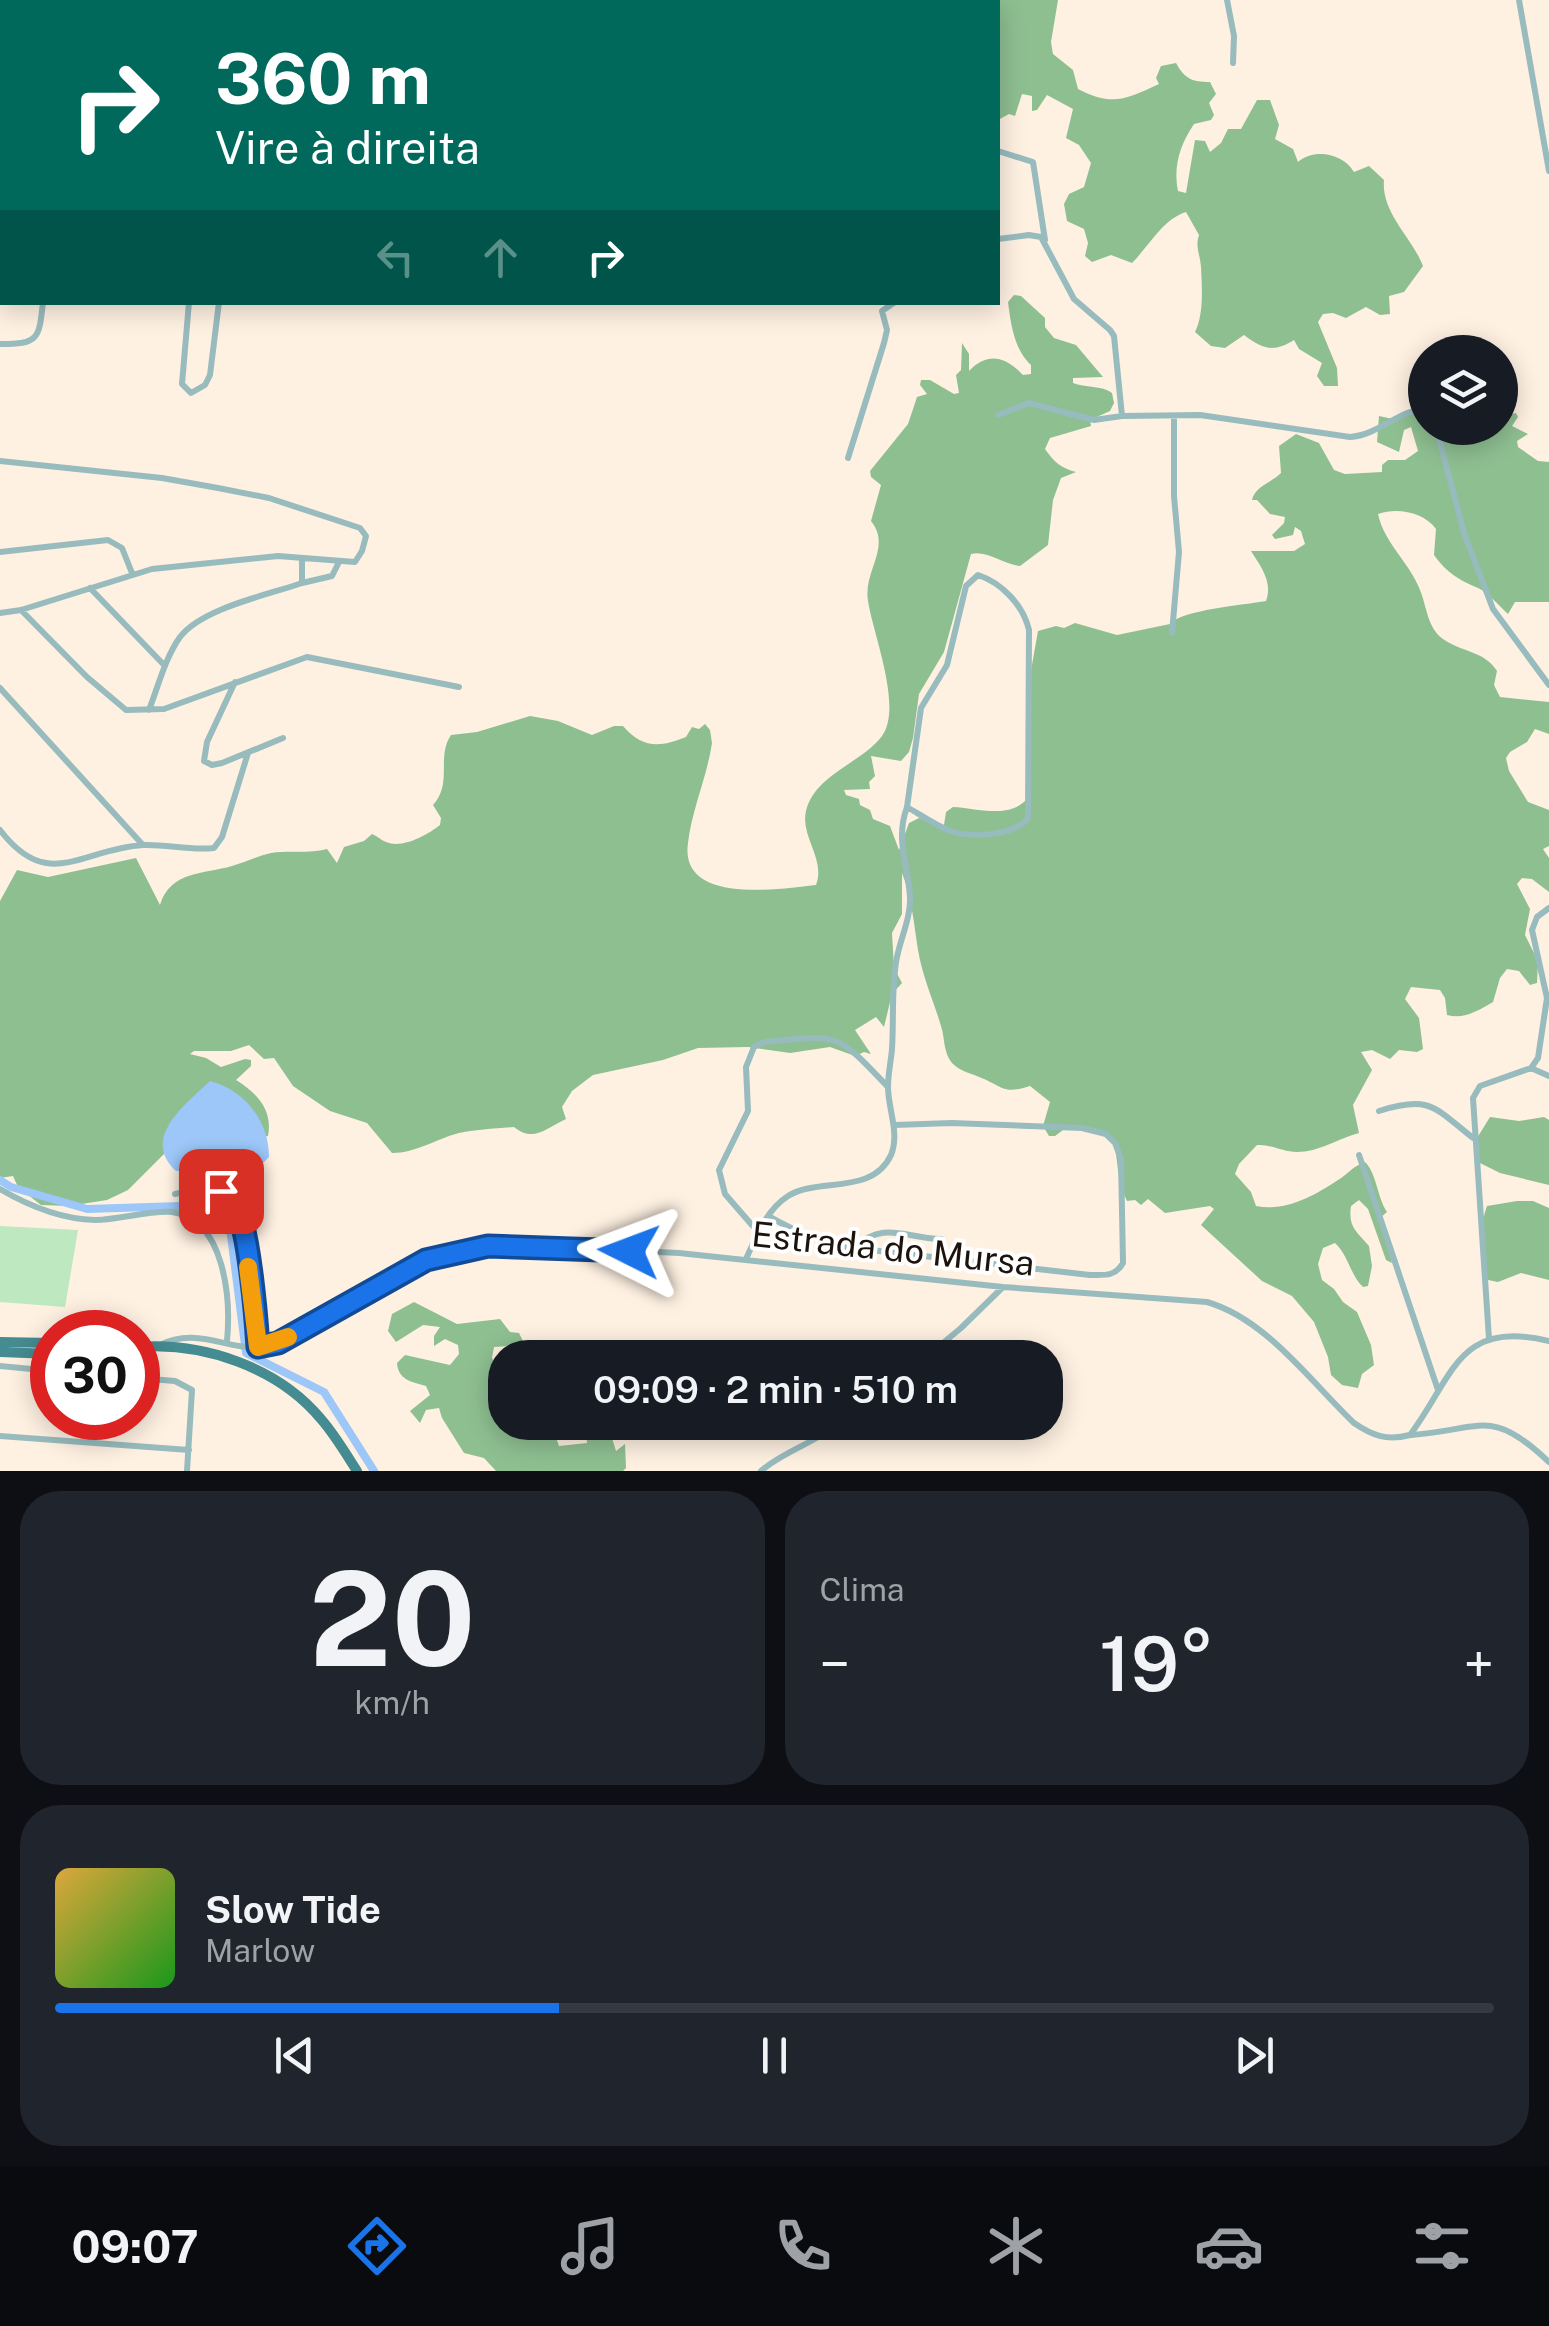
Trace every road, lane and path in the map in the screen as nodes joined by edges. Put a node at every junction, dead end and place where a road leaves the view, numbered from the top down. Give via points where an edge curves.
1 (1227, 0) edge
2 (1519, 0) edge
3 (1233, 63) dead end
4 (1000, 151) edge
5 (1549, 171) edge
6 (1000, 239) edge
7 (1046, 242) junction
8 (43, 305) edge
9 (189, 305) edge
10 (219, 305) edge
11 (891, 305) edge
12 (0, 344) edge
13 (1408, 412) edge
14 (998, 414) dead end
15 (1122, 416) junction
16 (1174, 416) junction
17 (1441, 445) edge
18 (848, 458) dead end
19 (0, 462) edge
20 (0, 552) edge
21 (302, 558) junction
22 (339, 562) junction
23 (132, 573) junction
24 (302, 583) junction
25 (90, 588) junction
26 (21, 610) junction
27 (0, 613) edge
28 (1172, 633) dead end
29 (165, 666) junction
30 (235, 682) junction
31 (1549, 684) edge
32 (458, 687) dead end
33 (0, 688) edge
34 (149, 710) junction
35 (282, 738) dead end
36 (248, 753) junction
37 (907, 807) junction
38 (0, 830) edge
39 (143, 845) junction
40 (1549, 908) edge
41 (1531, 1068) junction
42 (1549, 1076) edge
43 (888, 1087) junction
44 (1380, 1111) dead end
45 (894, 1125) junction
46 (1473, 1138) junction
47 (1358, 1155) dead end
48 (0, 1190) edge
49 (175, 1194) dead end
50 (768, 1216) junction
51 (758, 1232) junction
52 (942, 1239) dead end
53 (853, 1248) junction
54 (746, 1259) junction
55 (1002, 1287) junction
56 (1489, 1339) junction
57 (947, 1340) edge
58 (1549, 1341) edge
59 (0, 1342) edge
60 (231, 1342) junction
61 (30, 1343) edge
62 (160, 1346) joint
63 (258, 1347) junction
64 (0, 1352) edge
65 (30, 1353) edge
66 (0, 1366) edge
67 (30, 1369) edge
68 (160, 1380) edge
69 (1438, 1391) junction
70 (1410, 1435) junction
71 (0, 1436) edge
72 (817, 1440) edge
73 (189, 1450) junction
74 (1549, 1462) edge
75 (188, 1471) edge
76 (357, 1471) edge
77 (761, 1471) edge

1 - 3 street
2 - 5 street
4 - 7 street via 1035,166
6 - 7 street via 1036,235
7 - 15 street via 1074,299 1114,336
8 - 12 street via 40,331 28,344
9 - 10 street via 182,384 191,393 210,375
11 - 18 street via 882,312 884,343
13 - 16 street via 1350,437
14 - 15 street via 1029,403 1094,420
15 - 16 street
16 - 28 street via 1179,552
17 - 31 street via 1493,609
19 - 22 street via 162,478 269,498 360,528 365,541 358,558
20 - 23 street via 108,540 122,548
21 - 22 street
21 - 23 street via 256,557
21 - 24 street
22 - 24 street via 332,576
23 - 25 street
24 - 29 street via 201,619 182,635
25 - 26 street
25 - 29 street
26 - 27 street
26 - 34 street via 117,705
29 - 34 street
30 - 32 street via 307,657
30 - 34 street
30 - 36 street via 206,742 204,761 212,765
33 - 39 street
35 - 36 street
36 - 39 street via 214,848
37 - 37 street via 921,708 946,664 966,586 978,575 1019,607 1028,630 1028,818 1011,830 956,833
37 - 43 street via 901,852 910,900 894,984
38 - 39 street via 26,858 48,865
40 - 41 street via 1532,930 1547,998 1542,1044
41 - 42 street
41 - 46 street via 1476,1090
43 - 45 street
43 - 51 street via 835,1039 754,1046 746,1067 748,1111 719,1170 725,1194
44 - 46 street via 1420,1102
45 - 50 street via 892,1152 880,1168 854,1182 788,1196
45 - 53 street via 1106,1134 1121,1159 1123,1263 1110,1275 1090,1275
46 - 56 street
47 - 69 street
48 - 60 street via 74,1218 130,1219 156,1212 192,1218 214,1242
49 - 63 street via 207,1188 231,1198 244,1231
50 - 51 street
50 - 53 street via 807,1238
51 - 54 street
52 - 53 street via 874,1232
54 - 55 street, Estrada do Mursa
54 - 63 street, Estrada do Mursa via 488,1246 426,1260 278,1343
55 - 57 street
55 - 70 street, Estrada do Mursa via 1230,1309 1354,1423 1378,1437
56 - 58 street
56 - 69 street via 1467,1350
59 - 61 main road
60 - 62 street via 183,1336
60 - 63 street
62 - 76 main road via 226,1358 286,1386 321,1419
64 - 65 main road
66 - 67 street
68 - 73 street via 192,1390
69 - 70 street
70 - 74 street, Estrada do Mursa via 1498,1426
71 - 73 street
72 - 77 street
73 - 75 street

